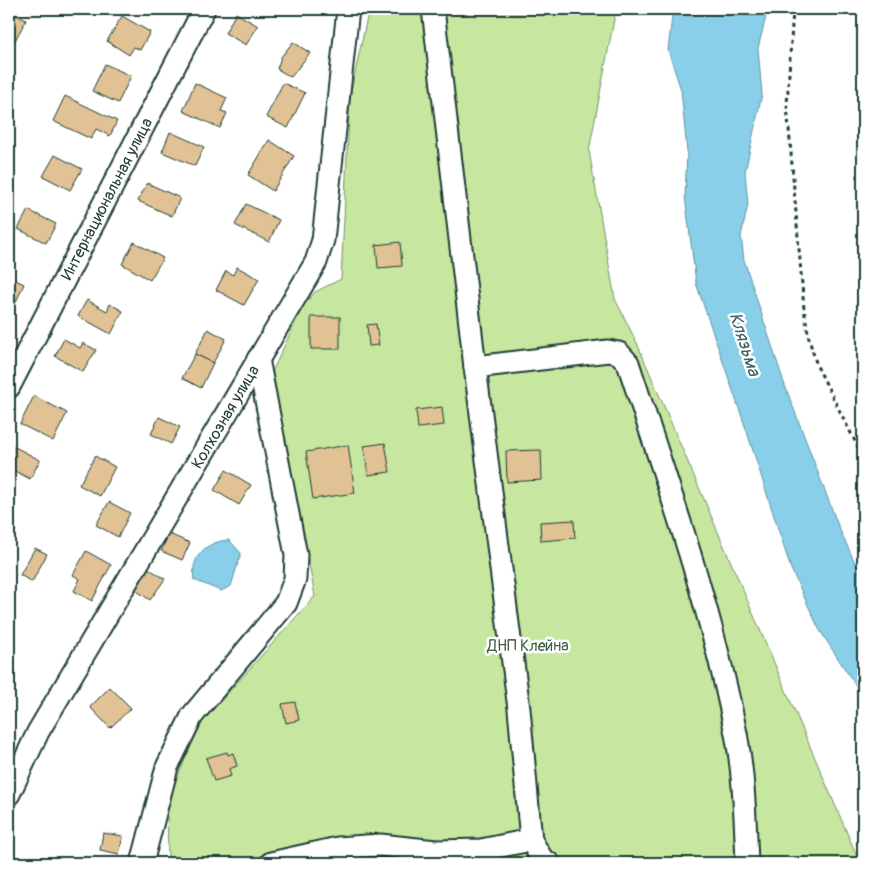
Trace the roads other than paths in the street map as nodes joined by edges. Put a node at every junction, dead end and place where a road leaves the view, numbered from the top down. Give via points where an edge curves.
1 (204, 9) edge
2 (347, 9) edge
3 (433, 9) edge
4 (258, 359) junction
5 (475, 367) junction
6 (9, 387) edge
7 (9, 794) edge
8 (531, 840) junction
9 (142, 863) edge
10 (271, 863) edge
11 (549, 863) edge
12 (748, 863) edge

1 - 6 street, Интернациональная улица
2 - 4 street, Колхозная улица via 323,240 316,262
3 - 5 street
4 - 7 street, Колхозная улица via 38,732
4 - 9 street via 296,555 294,579 286,603 192,716 167,767
5 - 8 street via 519,709
5 - 12 street via 608,351 619,353 628,363 698,578 735,724 744,790
8 - 10 street via 481,850 436,851 380,845 338,848
8 - 11 street via 542,859

